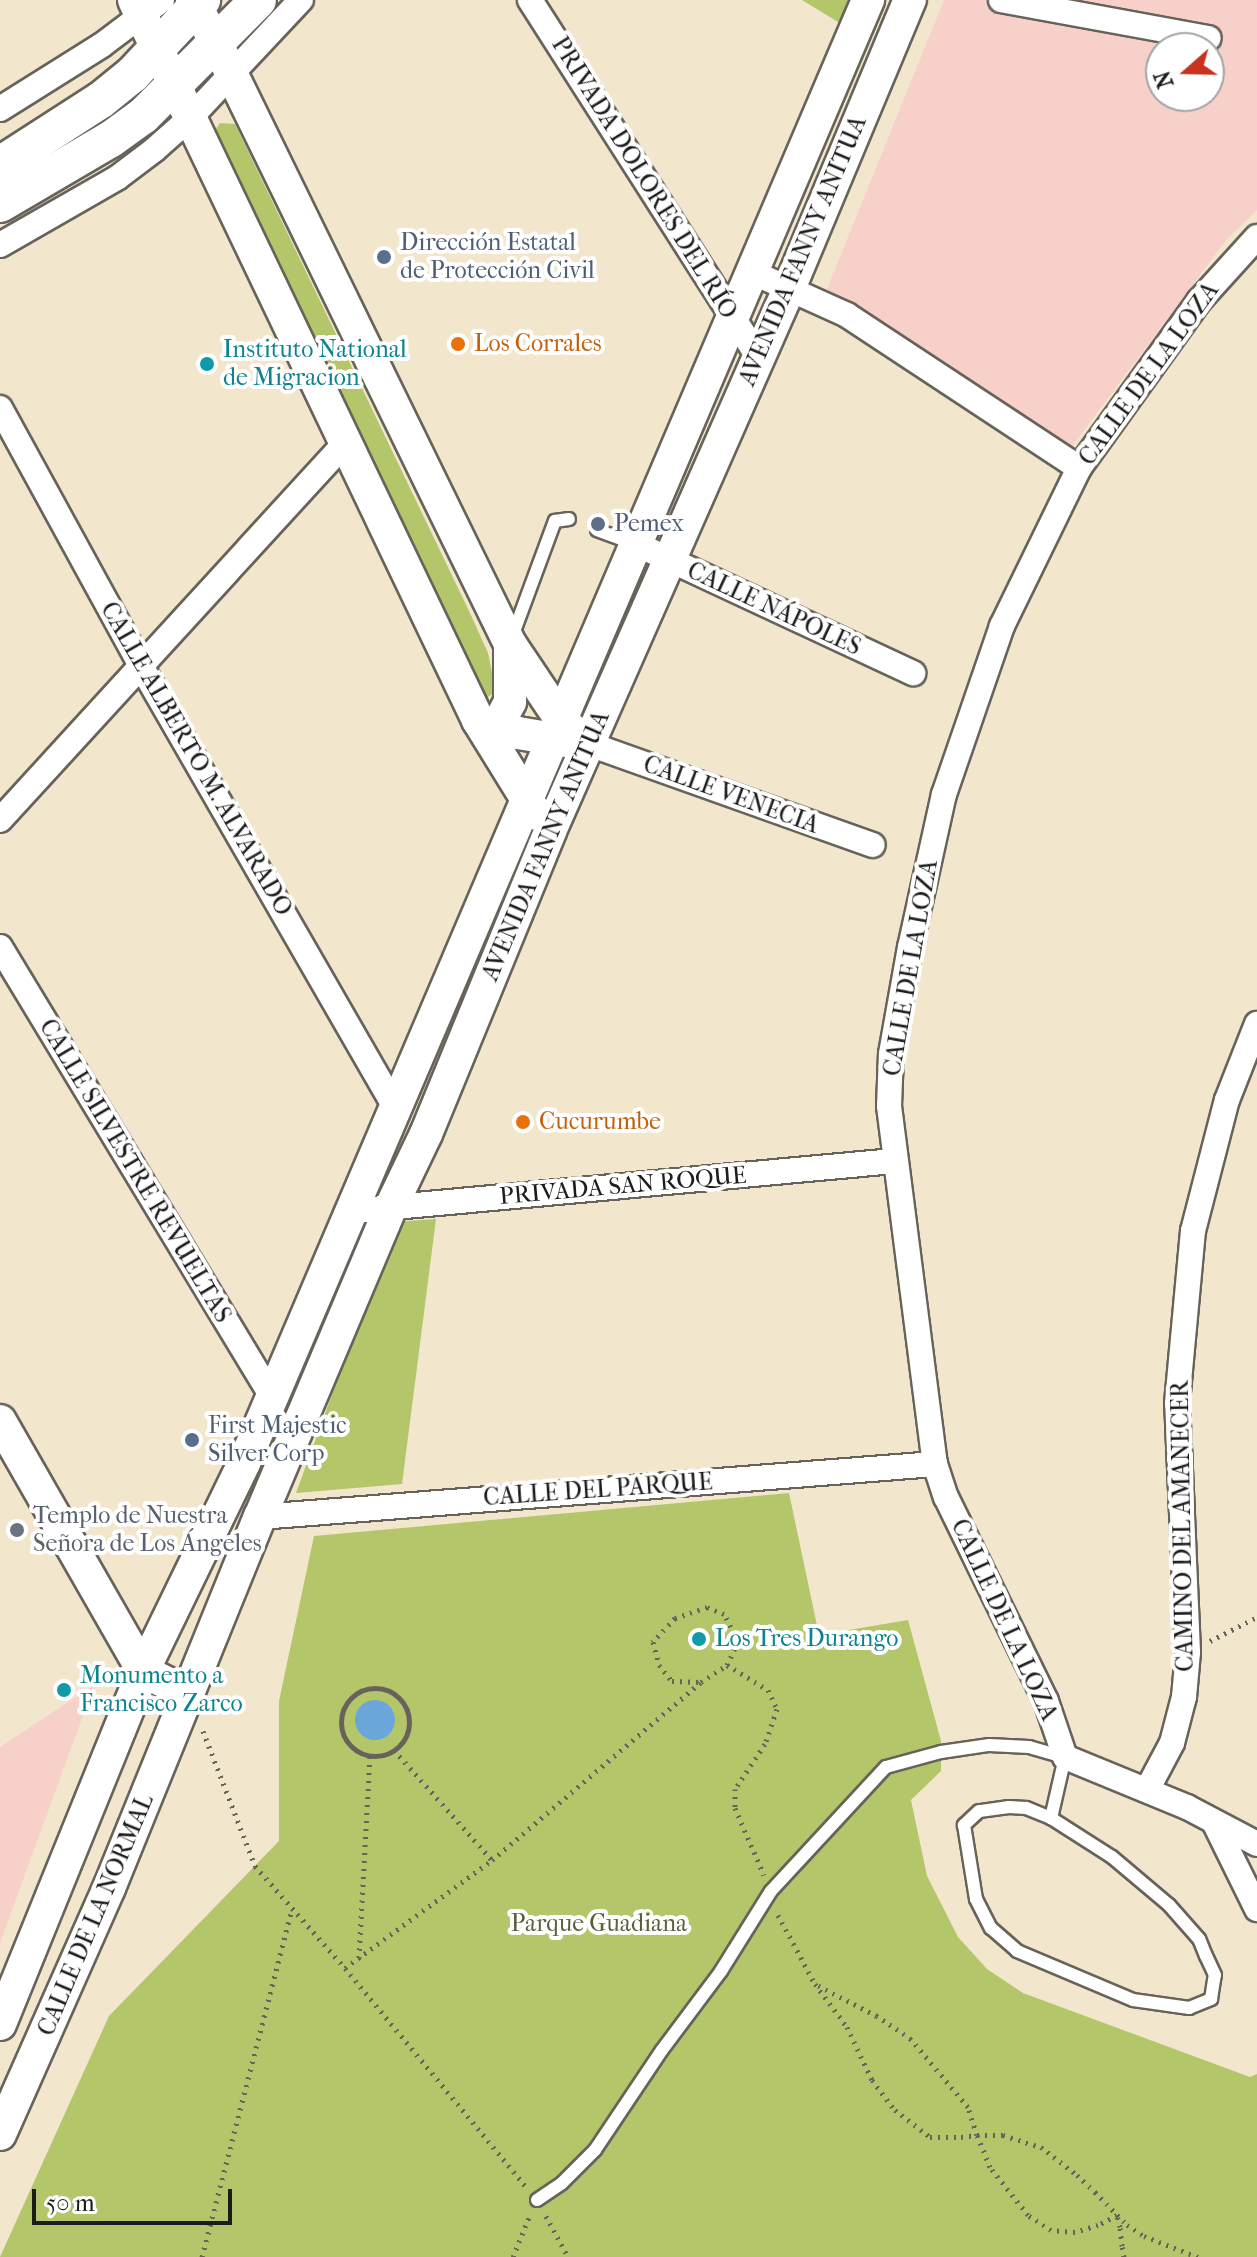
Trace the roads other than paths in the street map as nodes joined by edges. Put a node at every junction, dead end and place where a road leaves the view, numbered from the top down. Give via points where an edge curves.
1 (258, 0) edge
2 (301, 0) edge
3 (530, 0) edge
4 (868, 0) edge
5 (910, 0) edge
6 (1001, 0) edge
7 (171, 4) edge
8 (1176, 32) edge
9 (159, 49) junction
10 (224, 57) junction
11 (175, 85) junction
12 (0, 109) edge
13 (190, 118) junction
14 (0, 165) edge
15 (0, 204) edge
16 (1257, 237) edge
17 (0, 245) edge
18 (754, 273) junction
19 (788, 291) junction
20 (734, 319) junction
21 (758, 356) junction
22 (0, 408) edge
23 (346, 442) junction
24 (1079, 468) junction
25 (569, 519) dead end
26 (597, 530) dead end
27 (636, 544) junction
28 (669, 560) junction
29 (510, 644) junction
30 (141, 666) junction
31 (913, 673) dead end
32 (485, 723) junction
33 (557, 730) junction
34 (589, 744) junction
35 (528, 804) junction
36 (0, 820) edge
37 (550, 831) junction
38 (873, 845) dead end
39 (0, 947) edge
40 (1257, 1024) edge
41 (396, 1109) junction
42 (894, 1161) junction
43 (390, 1209) junction
44 (351, 1211) junction
45 (271, 1395) junction
46 (0, 1421) edge
47 (244, 1463) junction
48 (935, 1464) junction
49 (260, 1517) junction
50 (143, 1671) junction
51 (189, 1694) junction
52 (1065, 1757) junction
53 (1147, 1790) junction
54 (1051, 1818) junction
55 (1215, 1824) junction
56 (1257, 1844) edge
57 (1257, 1909) edge
58 (0, 2024) edge
59 (0, 2134) edge
60 (537, 2200) road end

1 - 10 main road
2 - 10 street
3 - 20 street, PRIVADA DOLORES DEL RÍO
4 - 18 main road, AVENIDA FANNY ANITUA
5 - 19 main road, AVENIDA FANNY ANITUA
6 - 8 street
7 - 9 main road
7 - 9 main road
7 - 10 main road
7 - 12 street
9 - 11 main road
9 - 14 main road via 101,100
10 - 11 main road
10 - 13 street
10 - 29 main road
11 - 13 main road
11 - 15 main road via 111,139
13 - 17 street via 117,178
13 - 23 main road
16 - 24 street, CALLE DE LA LOZA via 1199,301
18 - 19 street
18 - 20 main road, AVENIDA FANNY ANITUA
19 - 21 main road, AVENIDA FANNY ANITUA
19 - 24 street via 847,315
20 - 21 street, PRIVADA DOLORES DEL RÍO
20 - 27 main road, AVENIDA FANNY ANITUA
21 - 28 main road, AVENIDA FANNY ANITUA
22 - 30 street, CALLE ALBERTO M. ALVARADO
23 - 30 street
23 - 32 main road
24 - 42 street, CALLE DE LA LOZA via 1002,626 944,794 891,1054
25 - 29 lane via 555,521
26 - 27 lane
27 - 28 street, CALLE NÁPOLES
27 - 33 main road, AVENIDA FANNY ANITUA
28 - 31 street, CALLE NÁPOLES
28 - 34 main road, AVENIDA FANNY ANITUA
29 - 32 main road via 510,702 502,717
29 - 33 main road
30 - 36 street
30 - 41 street, CALLE ALBERTO M. ALVARADO
32 - 33 main road
32 - 35 main road
33 - 34 main road
33 - 35 main road, AVENIDA FANNY ANITUA
34 - 37 main road, AVENIDA FANNY ANITUA
34 - 38 street, CALLE VENECIA
35 - 37 main road
35 - 41 main road, AVENIDA FANNY ANITUA
37 - 43 main road, AVENIDA FANNY ANITUA
39 - 45 street, CALLE SILVESTRE REVUELTAS
40 - 53 street, CAMINO DEL AMANECER via 1227,1100 1193,1231 1177,1403 1188,1652 1179,1723
41 - 44 main road, AVENIDA FANNY ANITUA
42 - 43 street, PRIVADA SAN ROQUE
42 - 48 street, CALLE DE LA LOZA
43 - 44 street, PRIVADA SAN ROQUE
43 - 49 main road, AVENIDA FANNY ANITUA
44 - 45 main road, AVENIDA FANNY ANITUA
45 - 47 main road, AVENIDA FANNY ANITUA
46 - 50 main road
47 - 49 main road via 244,1491
47 - 50 main road, AVENIDA FANNY ANITUA
48 - 49 street, CALLE DEL PARQUE
48 - 52 street, CALLE DE LA LOZA via 946,1497 1046,1701
49 - 51 main road, AVENIDA FANNY ANITUA
50 - 51 main road
50 - 58 main road, CALLE DE LA NORMAL
51 - 59 main road, CALLE DE LA NORMAL
52 - 53 street
52 - 54 lane
52 - 60 lane via 1029,1747 989,1745 886,1767 771,1891 595,2150
53 - 55 street
54 - 54 lane via 1112,1857 1169,1905 1199,1939 1215,1975 1211,1999 1189,2008 1133,2000 1017,1951 991,1928 976,1899 964,1825 979,1811 1009,1807
55 - 56 street
55 - 57 street

